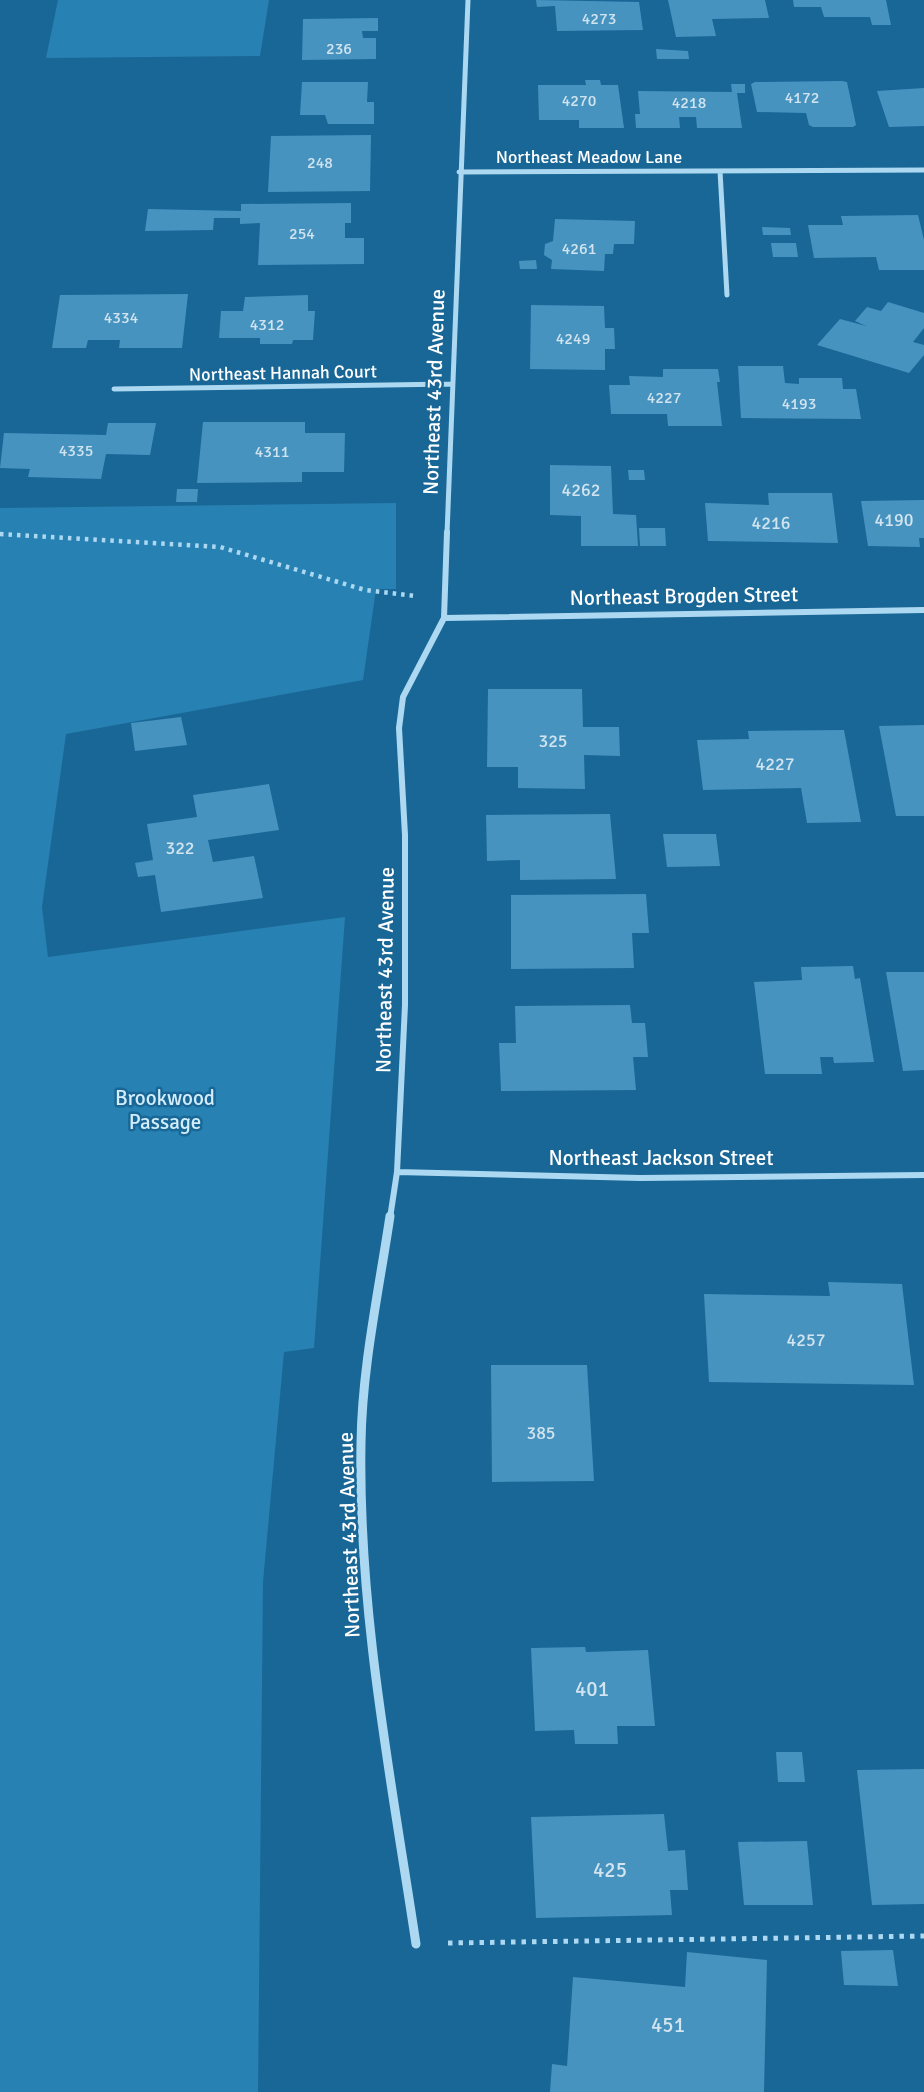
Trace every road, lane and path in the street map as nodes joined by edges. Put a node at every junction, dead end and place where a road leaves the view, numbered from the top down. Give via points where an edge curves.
1 (468, 0) edge
2 (924, 170) edge
3 (720, 171) junction
4 (458, 172) junction
5 (727, 295) dead end
6 (452, 384) junction
7 (114, 389) dead end
8 (0, 534) edge
9 (416, 597) dead end
10 (924, 610) edge
11 (444, 618) junction
12 (397, 1172) junction
13 (924, 1175) edge
14 (924, 1936) edge
15 (416, 1944) joint

1 - 4 street, Northeast 43rd Avenue
2 - 3 street, Northeast Meadow Lane
3 - 4 street, Northeast Meadow Lane
3 - 5 street
4 - 6 street, Northeast 43rd Avenue
6 - 7 street, Northeast Hannah Court
6 - 11 street, Northeast 43rd Avenue
8 - 9 path via 220,547 347,587
10 - 11 street, Northeast Brogden Street
11 - 12 street, Northeast 43rd Avenue via 403,697 399,728 405,835 405,1005
12 - 13 street, Northeast Jackson Street via 640,1178
12 - 15 street, Northeast 43rd Avenue via 368,1362 361,1441 362,1502 366,1611
14 - 15 path

